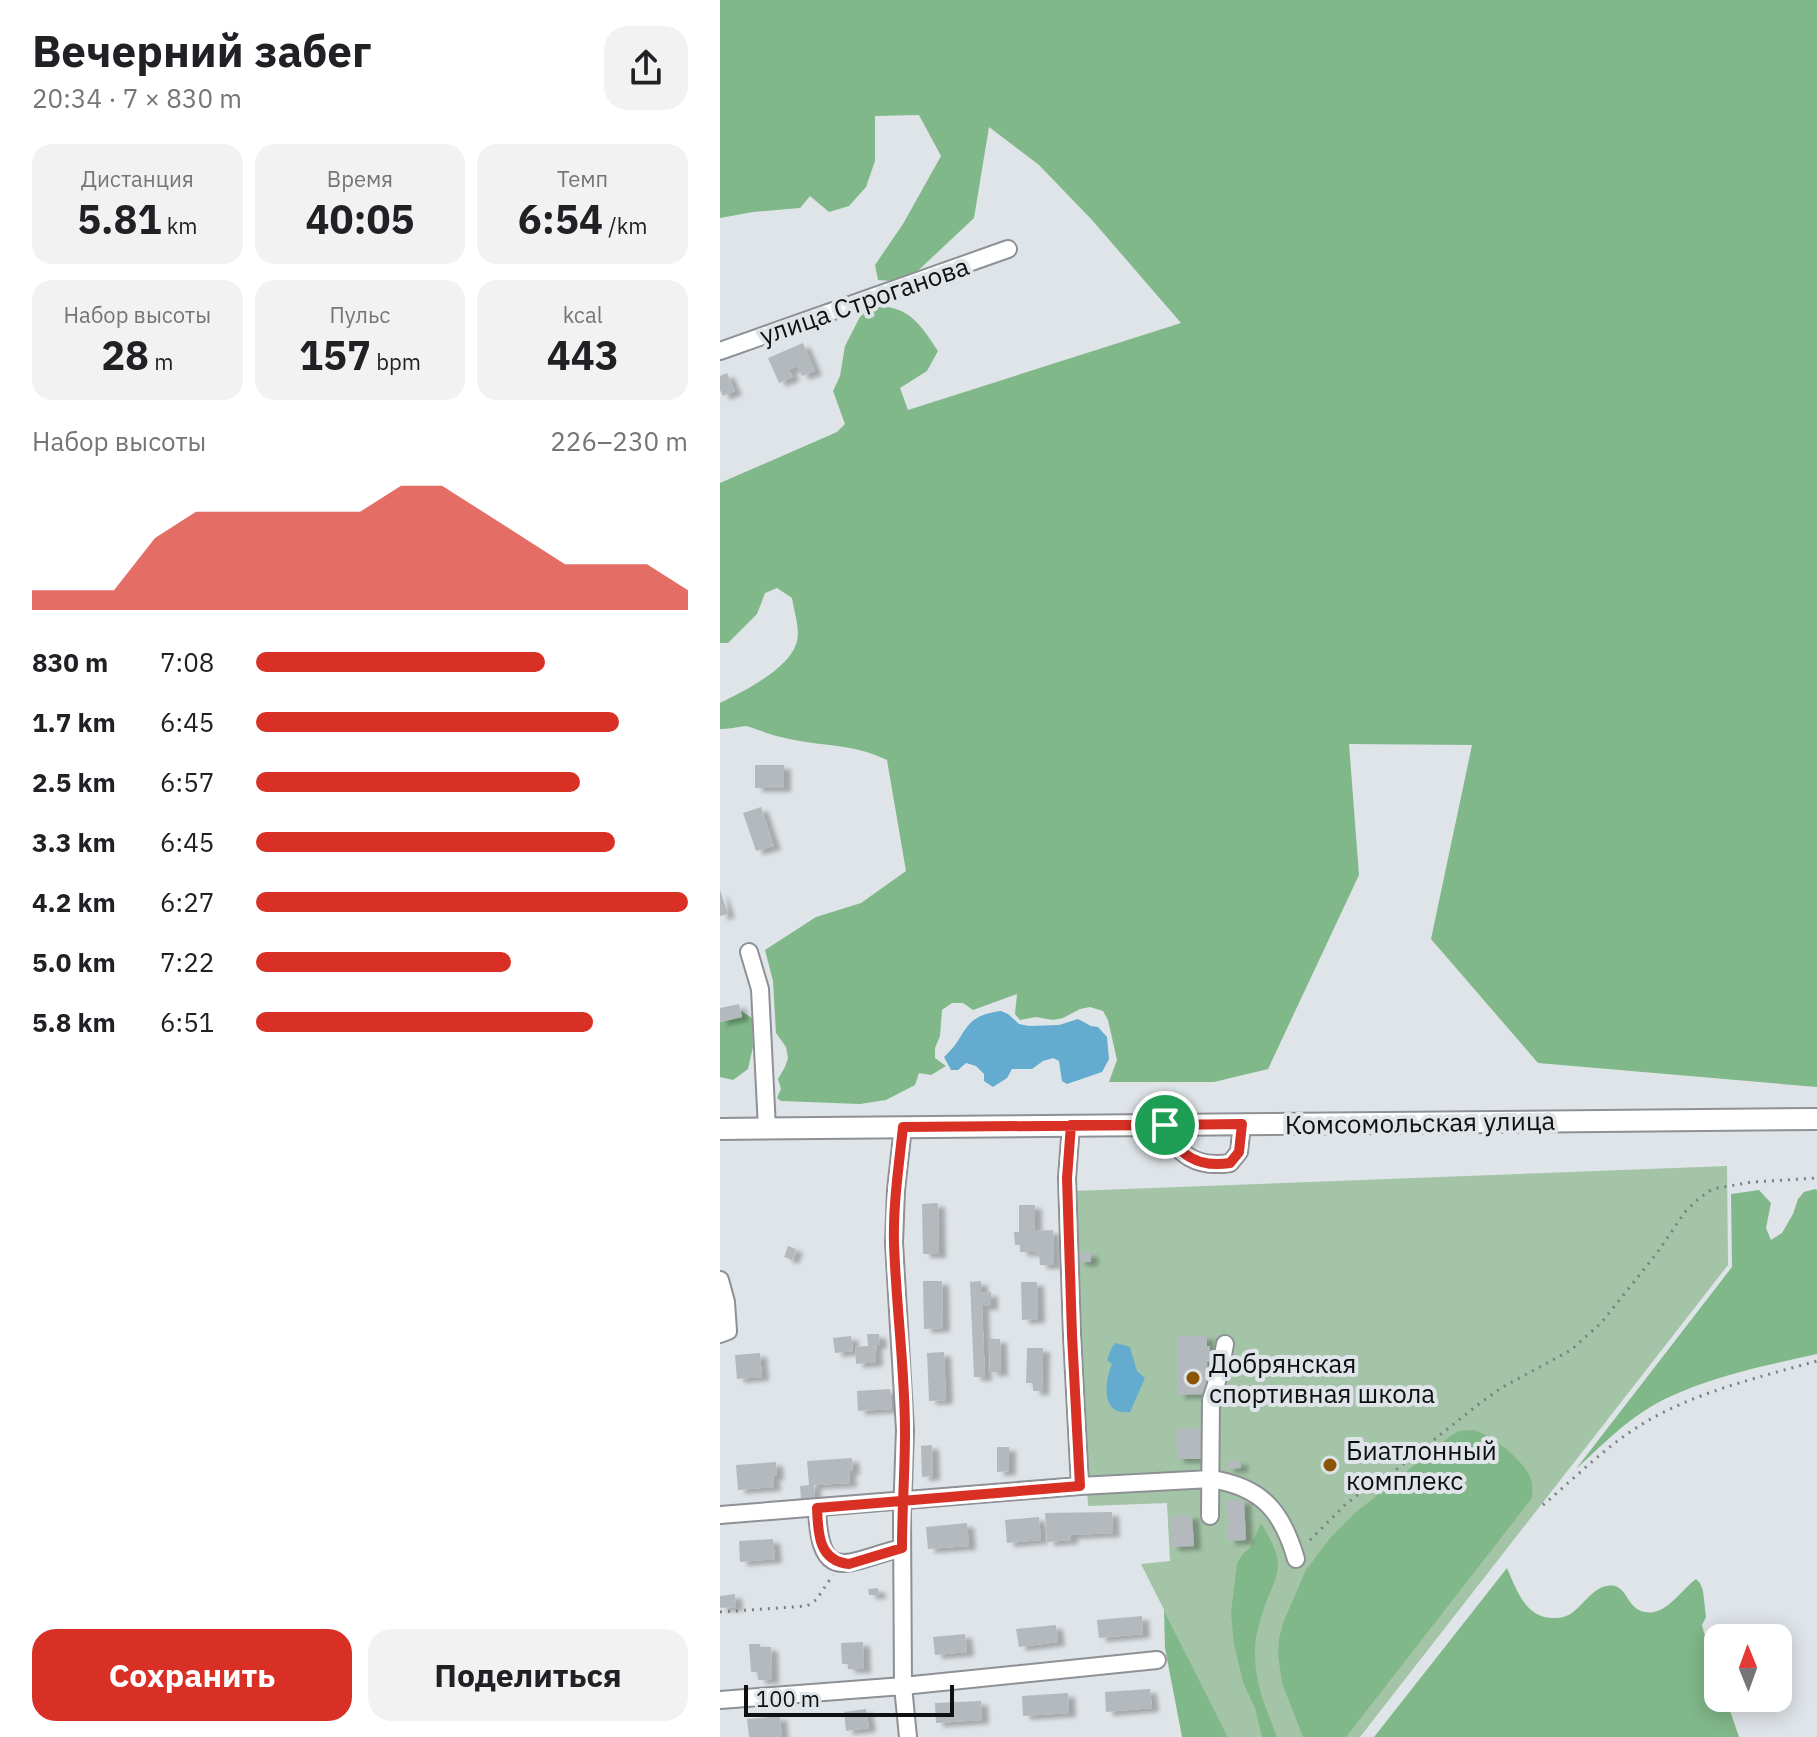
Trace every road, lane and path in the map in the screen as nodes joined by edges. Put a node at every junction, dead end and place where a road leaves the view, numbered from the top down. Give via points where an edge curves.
1 (1008, 249) dead end
2 (720, 351) edge
3 (749, 952) dead end
4 (1817, 1119) edge
5 (1242, 1124) junction
6 (1071, 1125) junction
7 (1165, 1125) junction
8 (903, 1127) junction
9 (767, 1128) junction
10 (720, 1129) edge
11 (1817, 1178) edge
12 (720, 1280) edge
13 (724, 1333) edge
14 (1225, 1344) dead end
15 (1817, 1361) edge
16 (1211, 1479) junction
17 (1080, 1486) junction
18 (903, 1502) junction
19 (1543, 1505) dead end
20 (817, 1508) junction
21 (720, 1515) edge
22 (1210, 1516) dead end
23 (1310, 1540) dead end
24 (902, 1548) junction
25 (1296, 1559) dead end
26 (842, 1563) junction
27 (720, 1612) edge
28 (1157, 1660) dead end
29 (903, 1686) junction
30 (720, 1700) edge
31 (908, 1737) edge

1 - 2 street, улица Строганова
3 - 9 street via 760,989
4 - 5 main road, Комсомольская улица
5 - 7 main road, Комсомольская улица
5 - 7 street via 1239,1152 1223,1164 1203,1164 1183,1154
6 - 7 main road, Комсомольская улица
6 - 8 main road, Комсомольская улица
6 - 17 street via 1067,1178
8 - 9 main road, Комсомольская улица
8 - 18 street via 894,1228 905,1430
9 - 10 main road, Комсомольская улица
11 - 23 path via 1709,1191 1685,1212 1584,1340 1479,1404 1346,1504
12 - 13 street via 726,1302
14 - 16 street via 1211,1400
15 - 19 path via 1754,1378 1658,1415 1622,1438
16 - 17 street
16 - 22 street
16 - 25 street via 1260,1497 1282,1522
17 - 18 street
18 - 20 street
18 - 24 street
20 - 21 street
20 - 26 street via 821,1544 828,1556
24 - 26 street
24 - 29 street
26 - 27 path via 807,1606
28 - 29 street
29 - 30 street
29 - 31 street

